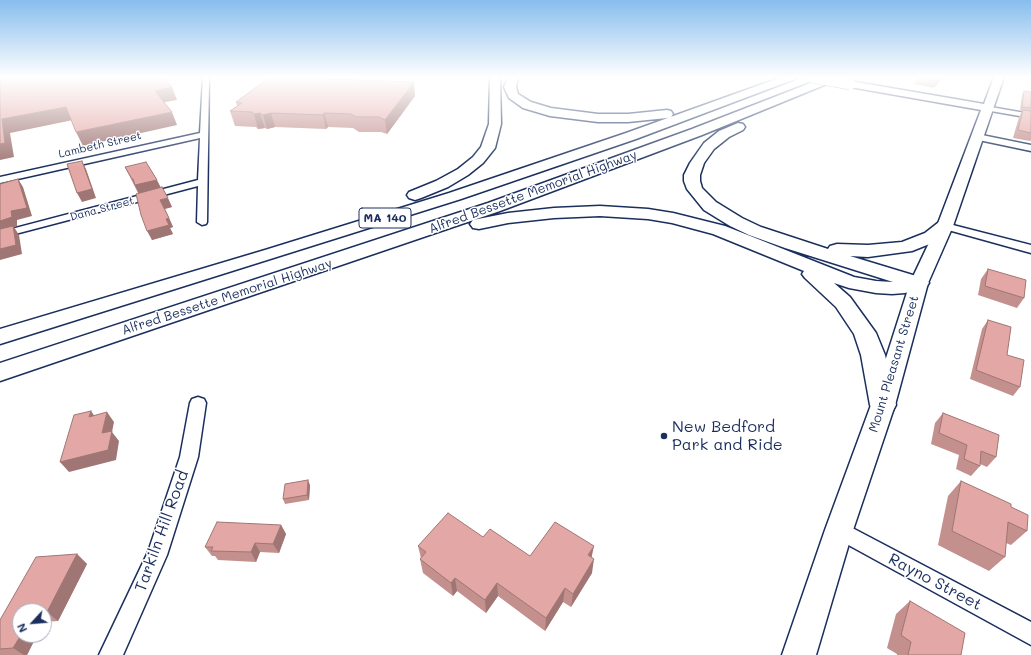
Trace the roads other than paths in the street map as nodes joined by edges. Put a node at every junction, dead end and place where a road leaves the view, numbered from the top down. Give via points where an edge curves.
1 (205, 108) edge
2 (495, 108) edge
3 (535, 108) edge
4 (693, 108) edge
5 (708, 108) edge
6 (748, 108) edge
7 (768, 108) edge
8 (988, 108) joint
9 (1031, 116) edge
10 (204, 134) junction
11 (978, 137) junction
12 (1031, 148) edge
13 (0, 180) edge
14 (203, 182) junction
15 (202, 222) dead end
16 (945, 226) junction
17 (0, 235) edge
18 (774, 238) junction
19 (1031, 249) edge
20 (344, 258) junction
21 (788, 258) junction
22 (919, 283) junction
23 (140, 295) junction
24 (0, 337) edge
25 (0, 372) edge
26 (198, 403) dead end
27 (883, 405) junction
28 (839, 530) junction
29 (1031, 634) edge
30 (111, 655) edge
31 (799, 655) edge

1 - 10 street
2 - 23 highway via 492,137 484,154 463,172 442,184
3 - 4 highway via 556,114 598,118 646,117
5 - 23 highway, Alfred Bessette Memorial Highway / MA 140 via 470,191
6 - 20 highway, Alfred Bessette Memorial Highway / MA 140 via 610,165
7 - 18 highway via 714,140 701,157 692,175 692,181 695,189 710,206 736,222
8 - 9 street
8 - 11 main road, Mount Pleasant Street
10 - 13 street, Lambeth Street
10 - 14 street
11 - 12 street
11 - 16 main road, Mount Pleasant Street
14 - 15 street
14 - 17 street, Dana Street
16 - 18 highway via 931,238 888,250 830,249
16 - 19 street
16 - 22 main road, Mount Pleasant Street
18 - 22 highway
20 - 21 highway via 508,218 593,211 648,214 705,226
20 - 25 highway, Alfred Bessette Memorial Highway / MA 140
21 - 22 highway via 836,278 862,285 892,288
21 - 27 highway via 829,288 865,333 874,355
22 - 27 main road, Mount Pleasant Street
23 - 24 highway, Alfred Bessette Memorial Highway / MA 140
26 - 30 street, Tarkiln Hill Road via 189,457 168,527
27 - 28 main road, Mount Pleasant Street
28 - 29 street, Rayno Street
28 - 31 main road, Mount Pleasant Street

